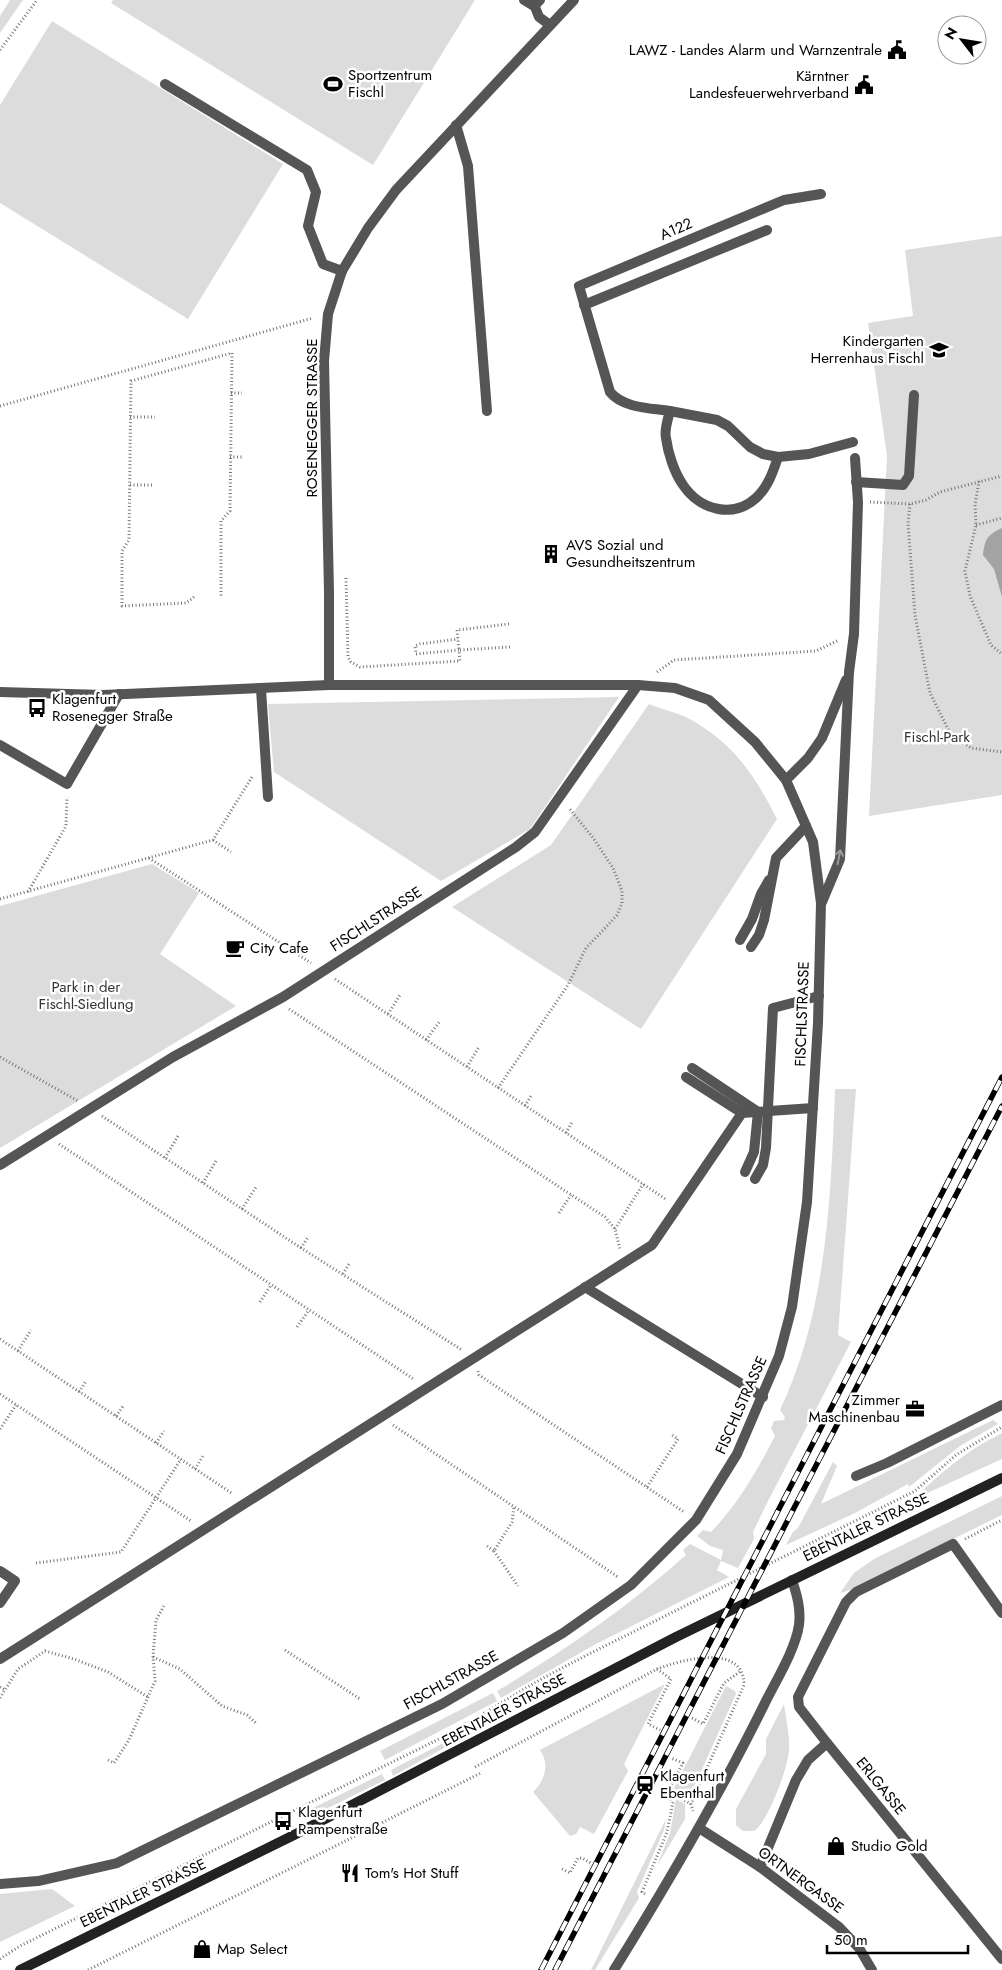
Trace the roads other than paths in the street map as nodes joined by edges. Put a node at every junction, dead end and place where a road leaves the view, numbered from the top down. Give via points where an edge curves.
1 (524, 0) edge
2 (574, 0) edge
3 (538, 4) edge
4 (550, 25) junction
5 (165, 84) dead end
6 (456, 125) junction
7 (821, 194) dead end
8 (767, 230) dead end
9 (342, 271) junction
10 (584, 305) junction
11 (914, 395) dead end
12 (487, 411) dead end
13 (670, 411) junction
14 (853, 442) dead end
15 (778, 458) junction
16 (855, 458) dead end
17 (856, 482) junction
18 (850, 672) junction
19 (638, 685) junction
20 (329, 686) junction
21 (261, 689) junction
22 (0, 692) edge
23 (119, 694) junction
24 (0, 745) edge
25 (786, 780) junction
26 (268, 797) dead end
27 (806, 826) junction
28 (773, 874) junction
29 (821, 902) junction
30 (740, 940) dead end
31 (752, 947) dead end
32 (819, 996) junction
33 (813, 1108) junction
34 (769, 1111) junction
35 (758, 1112) junction
36 (742, 1113) junction
37 (0, 1166) edge
38 (745, 1172) dead end
39 (756, 1179) dead end
40 (585, 1287) junction
41 (762, 1397) junction
42 (1002, 1405) edge
43 (856, 1476) dead end
44 (1002, 1478) edge
45 (0, 1571) edge
46 (792, 1580) junction
47 (0, 1603) edge
48 (1002, 1613) edge
49 (0, 1660) edge
50 (827, 1743) junction
51 (699, 1828) junction
52 (760, 1867) junction
53 (0, 1884) edge
54 (1002, 1959) edge
55 (20, 1970) edge
56 (614, 1970) edge
57 (872, 1970) edge

1 - 3 street via 534,6
2 - 4 street, ROSENEGGER STRASSE
3 - 4 street via 539,16
4 - 6 street, ROSENEGGER STRASSE
5 - 9 street via 307,170 316,192 308,226 323,264
6 - 9 street, ROSENEGGER STRASSE via 396,190
6 - 12 street via 468,166
7 - 10 street, A122 via 784,200 579,286
8 - 10 street
9 - 20 street, ROSENEGGER STRASSE via 328,314 324,361
10 - 13 street via 610,392 623,403
11 - 17 street via 909,476 903,485
13 - 15 street via 717,420 750,447
13 - 15 street via 665,436 673,464 683,486 710,508 727,511 742,508 757,497 769,480
14 - 15 street via 809,454
16 - 17 street
17 - 18 street via 854,634
18 - 25 street via 822,738
29 -> 18 street via 840,860
19 - 20 street, FISCHLSTRASSE
19 - 25 street, FISCHLSTRASSE via 675,688 709,700 755,742
19 - 37 street, FISCHLSTRASSE via 535,832 516,847 276,1001 173,1057
20 - 21 street, FISCHLSTRASSE
21 - 23 street, FISCHLSTRASSE
21 - 26 street
22 - 23 street, FISCHLSTRASSE
23 - 24 street via 67,784
25 - 27 street, FISCHLSTRASSE
27 - 28 street via 776,858
27 - 29 street, FISCHLSTRASSE via 813,842
28 - 30 street
28 - 31 street via 764,920
29 - 32 street, FISCHLSTRASSE
32 - 33 street, FISCHLSTRASSE
32 - 34 street via 773,1008
33 - 34 street
33 - 41 street, FISCHLSTRASSE via 807,1202 792,1307 780,1356
34 - 35 street
34 - 39 street via 763,1165
35 - 36 street
35 - 36 street via 689,1072
35 - 38 street via 754,1152
36 - 40 street via 652,1245
40 - 41 street
40 - 49 street
41 - 53 street, FISCHLSTRASSE via 737,1454 696,1520 631,1586 563,1633 442,1704 117,1863 38,1881
42 - 43 street
44 - 46 main road, EBENTALER STRASSE
45 - 47 street via 15,1581
46 - 51 street via 799,1602 797,1635 736,1761
46 - 55 main road, EBENTALER STRASSE via 592,1680 294,1836
48 - 50 street, ERLGASSE via 953,1544 856,1592 846,1602 798,1696 799,1707
50 - 52 street via 808,1760 796,1780
50 - 54 street, ERLGASSE
51 - 52 street, ORTNERGASSE
51 - 56 street
52 - 57 street, ORTNERGASSE via 839,1927 859,1948

